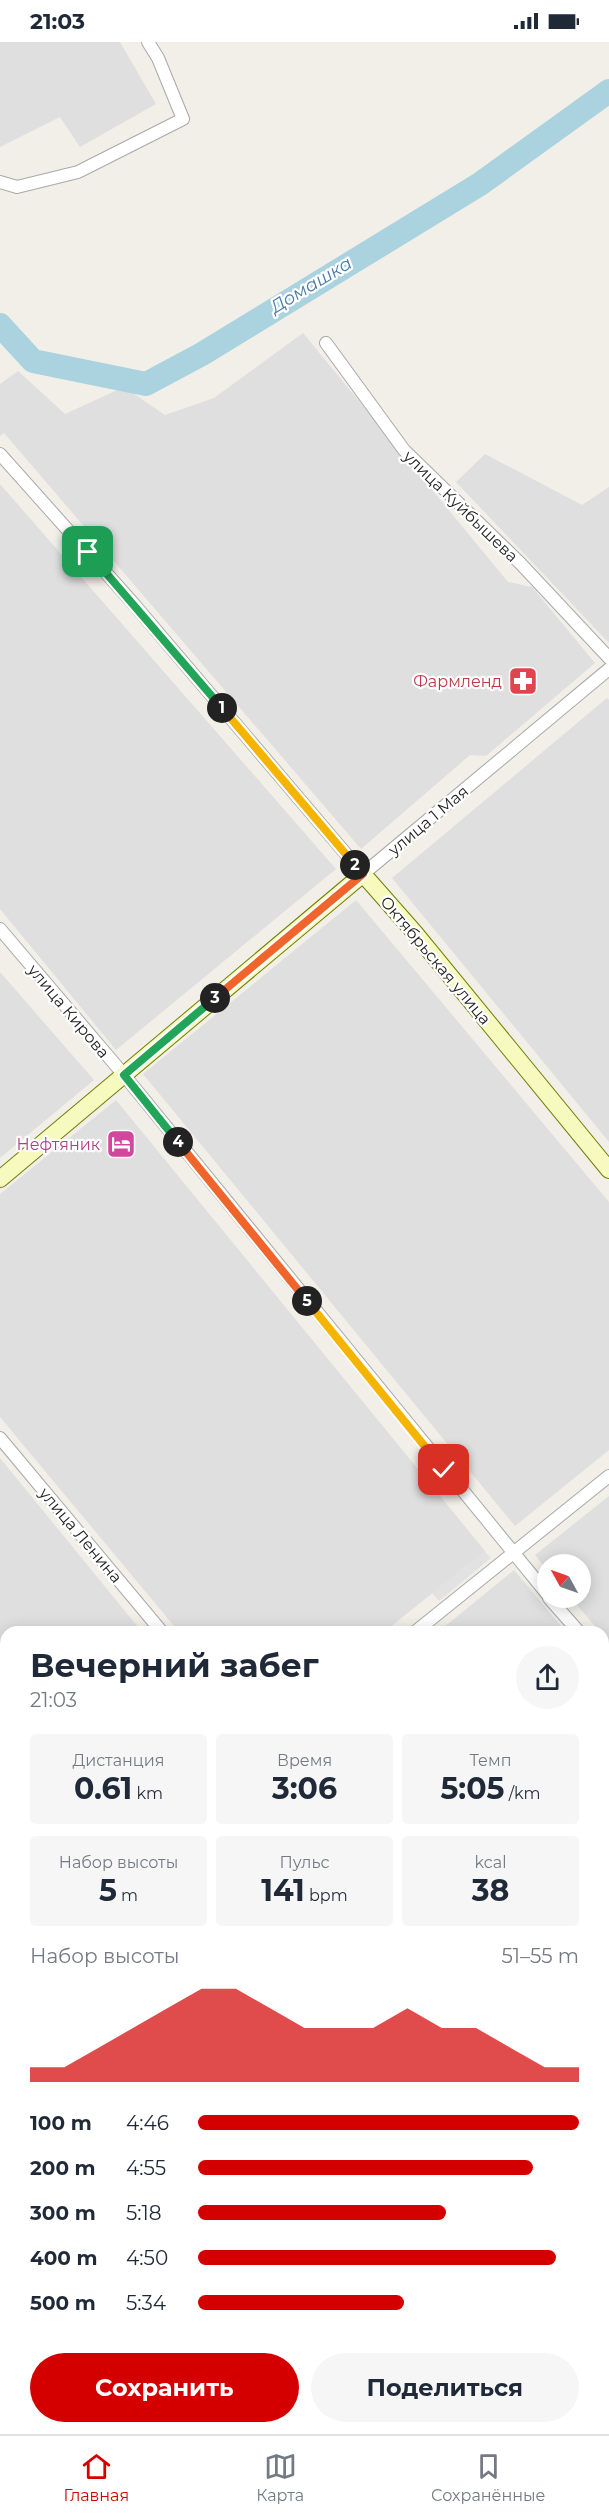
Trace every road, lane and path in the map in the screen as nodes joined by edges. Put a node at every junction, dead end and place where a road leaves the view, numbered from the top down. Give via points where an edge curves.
1 (148, 42) edge
2 (0, 182) edge
3 (326, 343) dead end
4 (0, 454) edge
5 (609, 658) edge
6 (609, 669) edge
7 (363, 874) junction
8 (0, 929) edge
9 (124, 1075) junction
10 (609, 1170) edge
11 (0, 1179) edge
12 (0, 1438) edge
13 (609, 1476) edge
14 (512, 1554) junction
15 (537, 1583) edge
16 (558, 1608) edge
17 (157, 1626) edge
18 (422, 1626) edge
19 (574, 1626) edge

1 - 2 street via 183,118 78,172 17,187
3 - 5 street, улица Куйбышева via 404,450 521,564
4 - 7 street, Октябрьская улица via 132,602
6 - 7 street, улица 1 Мая
7 - 9 main road, улица 1 Мая
7 - 10 main road, Октябрьская улица
8 - 9 street, улица Кирова
9 - 11 main road, улица 1 Мая
9 - 14 street, улица Кирова
12 - 17 street, улица Ленина
13 - 14 street
14 - 15 street, улица Кирова
14 - 18 street
16 - 19 street, улица Кирова

